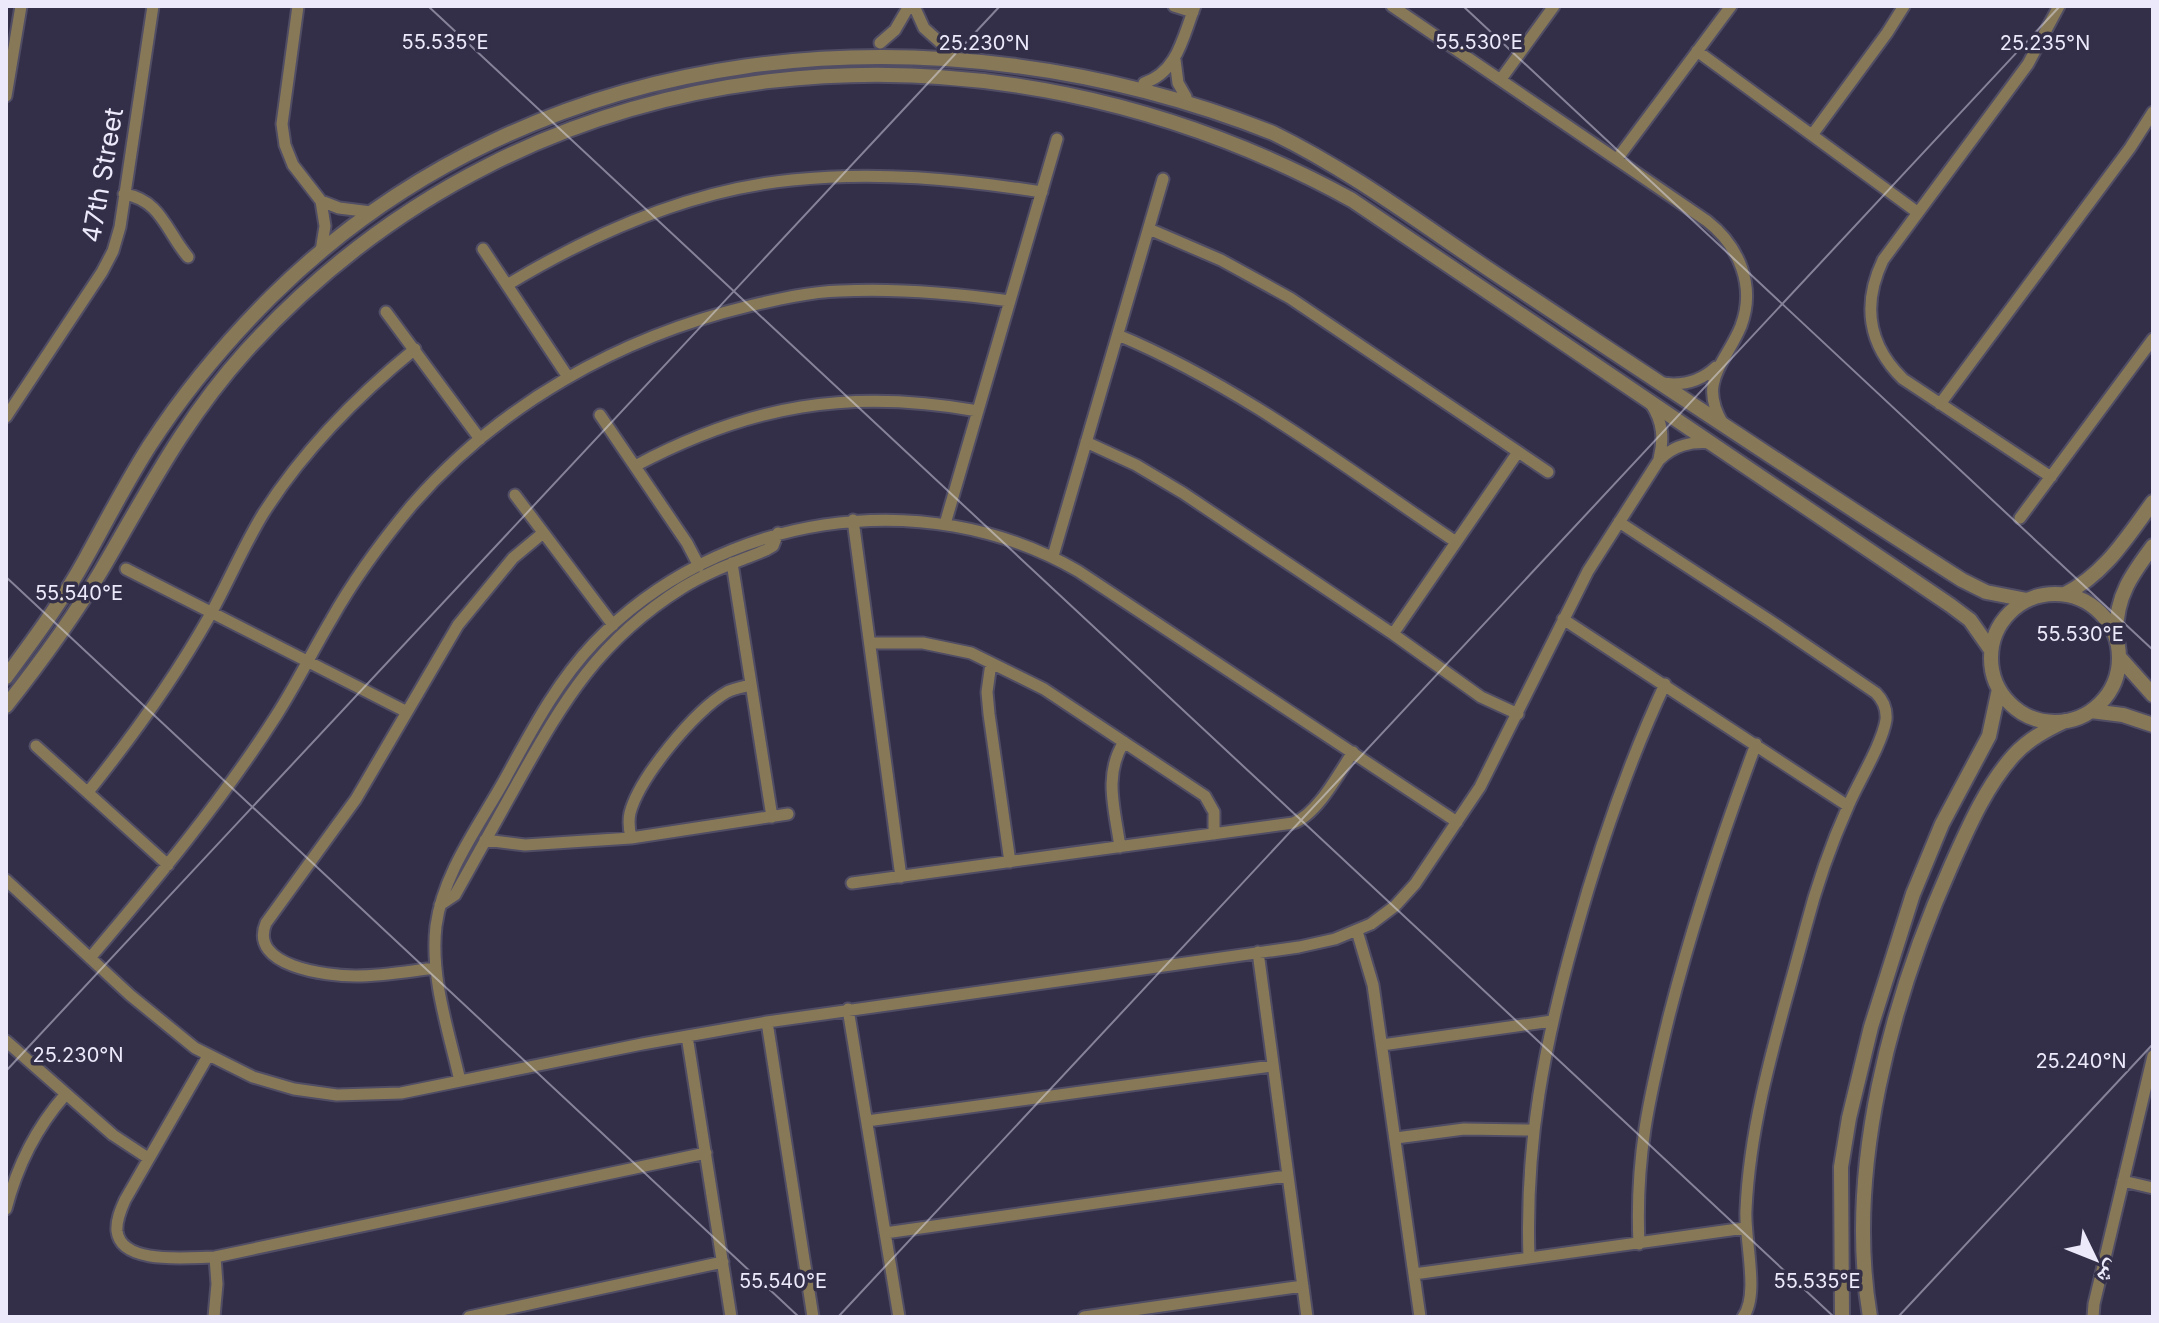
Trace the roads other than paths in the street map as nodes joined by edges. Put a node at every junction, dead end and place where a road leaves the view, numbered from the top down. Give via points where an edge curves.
1 (21, 6) edge
2 (153, 6) edge
3 (298, 6) edge
4 (911, 6) edge
5 (1174, 6) edge
6 (1392, 6) edge
7 (1554, 6) edge
8 (1731, 6) edge
9 (1904, 6) edge
10 (2059, 6) edge
11 (1194, 9) edge
12 (880, 43) junction
13 (950, 46) joint
14 (1697, 51) junction
15 (1175, 59) junction
16 (922, 64) junction
17 (1501, 79) junction
18 (1144, 83) junction
19 (6, 96) edge
20 (1186, 97) junction
21 (2153, 112) edge
22 (1812, 135) junction
23 (1057, 139) dead end
24 (1617, 159) junction
25 (1163, 179) dead end
26 (1042, 192) junction
27 (124, 194) junction
28 (321, 201) junction
29 (371, 212) junction
30 (1917, 212) junction
31 (1149, 229) junction
32 (483, 249) dead end
33 (321, 251) junction
34 (188, 257) dead end
35 (507, 285) junction
36 (1010, 301) junction
37 (386, 312) dead end
38 (1118, 335) junction
39 (2153, 339) edge
40 (415, 349) junction
41 (1719, 364) junction
42 (568, 377) junction
43 (1660, 383) junction
44 (1648, 400) junction
45 (1940, 404) junction
46 (978, 411) junction
47 (600, 415) dead end
48 (6, 417) edge
49 (1724, 426) junction
50 (480, 439) junction
51 (1086, 442) junction
52 (1713, 443) junction
53 (1518, 452) junction
54 (1659, 460) junction
55 (635, 466) junction
56 (1548, 472) dead end
57 (2051, 477) junction
58 (515, 495) dead end
59 (2153, 502) edge
60 (2020, 518) dead end
61 (853, 520) junction
62 (1619, 522) junction
63 (945, 524) junction
64 (543, 533) junction
65 (778, 533) junction
66 (1456, 542) junction
67 (2153, 546) edge
68 (1053, 556) junction
69 (732, 563) junction
70 (699, 566) junction
71 (126, 569) dead end
72 (2065, 594) junction
73 (2027, 600) junction
74 (211, 613) junction
75 (1563, 619) junction
76 (613, 625) junction
77 (1393, 634) junction
78 (2116, 638) junction
79 (870, 643) junction
80 (1991, 650) junction
81 (2120, 658) junction
82 (308, 663) junction
83 (991, 663) junction
84 (6, 677) edge
85 (1665, 684) junction
86 (751, 685) junction
87 (1999, 689) junction
88 (2153, 695) edge
89 (6, 706) edge
90 (2091, 711) junction
91 (407, 712) junction
92 (1518, 714) junction
93 (2065, 721) junction
94 (2153, 725) edge
95 (1124, 742) junction
96 (1756, 744) junction
97 (36, 746) dead end
98 (1353, 752) junction
99 (88, 792) junction
100 (1848, 806) junction
101 (788, 814) dead end
102 (772, 817) junction
103 (1457, 822) junction
104 (1214, 834) junction
105 (631, 838) junction
106 (485, 840) junction
107 (1120, 847) junction
108 (1010, 862) junction
109 (168, 865) junction
110 (901, 877) junction
111 (6, 880) edge
112 (852, 883) dead end
113 (440, 905) junction
114 (1357, 931) junction
115 (1258, 952) junction
116 (90, 958) junction
117 (436, 968) junction
118 (848, 1009) junction
119 (1552, 1021) junction
120 (767, 1022) junction
121 (687, 1036) junction
122 (6, 1041) edge
123 (1382, 1045) junction
124 (208, 1056) junction
125 (2153, 1056) edge
126 (1272, 1066) junction
127 (460, 1081) junction
128 (65, 1095) junction
129 (867, 1121) junction
130 (1532, 1130) junction
131 (1396, 1138) junction
132 (706, 1153) junction
133 (148, 1158) junction
134 (1287, 1176) junction
135 (2123, 1181) junction
136 (2153, 1188) edge
137 (6, 1209) edge
138 (1745, 1228) junction
139 (885, 1233) junction
140 (1639, 1244) junction
141 (215, 1257) junction
142 (1529, 1258) junction
143 (723, 1262) junction
144 (1414, 1274) junction
145 (1303, 1286) junction
146 (2097, 1295) junction
147 (214, 1317) edge
148 (469, 1317) edge
149 (731, 1317) edge
150 (813, 1317) edge
151 (899, 1317) edge
152 (1084, 1317) edge
153 (1307, 1317) edge
154 (1420, 1317) edge
155 (1743, 1317) edge
156 (1842, 1317) edge
157 (1870, 1317) edge
158 (2093, 1317) edge
159 (2101, 1317) edge

1 - 19 street
2 - 27 street, 47th Street
3 - 28 street via 283,135 293,165
4 - 12 street
4 - 13 street via 924,28
5 - 11 street
6 - 17 street
7 - 17 street
8 - 14 street
9 - 22 street
10 - 30 street via 2028,64
11 - 15 street
12 - 13 street
12 - 29 street via 741,56 612,88 493,138
14 - 22 street
14 - 24 street
15 - 18 street via 1159,77
15 - 20 street
16 - 18 street via 920,56 926,51 963,53 972,48 1059,61
16 - 44 street via 1000,70 1084,86 1256,146 1352,200
16 - 89 street via 771,71 640,100 502,155 396,218 309,287 221,380 165,457 80,605
17 - 24 street
18 - 20 street
20 - 43 street via 1331,164
21 - 45 street
22 - 30 street
23 - 26 street
24 - 41 street via 1707,221 1737,254 1746,282 1745,311
25 - 31 street
26 - 35 street via 896,176 789,180 710,195 600,234
26 - 36 street
27 - 34 street via 151,204
27 - 48 street, 47th Street via 108,262
28 - 29 street
28 - 33 street
29 - 33 street
30 - 45 street via 1876,275 1871,323 1891,367
31 - 38 street
31 - 53 street via 1290,298
32 - 35 street
33 - 84 street via 250,318 187,393
35 - 42 street
36 - 42 street via 895,290 802,295 669,329
36 - 46 street
37 - 40 street
38 - 51 street
38 - 66 street via 1240,397
39 - 57 street
40 - 50 street
40 - 74 street via 377,380 297,467 264,513
41 - 43 street via 1698,380
41 - 49 street via 1712,389
42 - 50 street
43 - 49 street
44 - 52 street
44 - 54 street via 1661,424
45 - 57 street
46 - 55 street via 872,400 792,406 695,436
46 - 63 street
47 - 55 street
49 - 73 street via 1974,586
50 - 82 street via 385,538
51 - 68 street
51 - 77 street via 1183,493
52 - 54 street via 1684,445
52 - 80 street via 1960,612
53 - 56 street
53 - 66 street
54 - 62 street
55 - 70 street
57 - 60 street
58 - 64 street
59 - 72 street via 2110,560
61 - 63 street
61 - 65 street
61 - 79 street
62 - 75 street
62 - 100 street via 1879,696 1886,711 1884,727
63 - 68 street
64 - 76 street
64 - 91 street via 513,558 458,625
65 - 69 street via 773,546
65 - 70 street
66 - 77 street
67 - 78 street via 2125,586
68 - 98 street
69 - 86 street
69 - 106 street via 647,612 603,652 556,714
70 - 76 street via 654,592
71 - 74 street
72 - 73 street
72 - 78 street via 2097,608
73 - 80 street via 1999,626
74 - 82 street
74 - 99 street via 149,713
75 - 85 street
75 - 92 street
76 - 113 street via 576,663 546,706 455,868
77 - 92 street via 1481,697
78 - 81 street
79 - 83 street via 923,643
79 - 110 street
80 - 87 street
81 - 88 street
81 - 90 street via 2109,693
82 - 91 street
82 - 109 street via 214,808
83 - 95 street via 1044,689
83 - 108 street via 989,714
85 - 96 street
85 - 119 street via 1611,811
86 - 102 street
86 - 105 street via 714,702 671,745 633,803
87 - 93 street via 2027,716
87 - 156 street via 1989,736 1942,824 1913,894 1871,1027 1841,1167
90 - 93 street
90 - 94 street
91 - 117 street via 356,799 266,923 262,942 281,960 327,973 355,976
92 - 103 street
93 - 157 street via 2021,748 1994,784 1961,843 1910,971 1884,1061 1873,1126 1863,1228
95 - 104 street via 1209,800
95 - 107 street via 1111,772
96 - 100 street
96 - 140 street via 1700,900 1648,1103 1638,1187
97 - 99 street
98 - 103 street
98 - 104 street via 1301,820
99 - 109 street
100 - 138 street via 1813,900 1773,1051 1755,1136
101 - 102 street
102 - 105 street
103 - 114 street via 1404,897
104 - 107 street
105 - 106 street via 525,845
106 - 113 street via 455,895
107 - 108 street
108 - 110 street
109 - 116 street
110 - 112 street
111 - 116 street
113 - 117 street
114 - 115 street
114 - 123 street via 1373,985
115 - 118 street
115 - 126 street
116 - 124 street
117 - 127 street
118 - 120 street
118 - 129 street
119 - 123 street
119 - 130 street
120 - 121 street
120 - 150 street
121 - 127 street
121 - 132 street
122 - 128 street
123 - 131 street
124 - 127 street via 273,1084 337,1095 401,1093
124 - 133 street
125 - 135 street
126 - 129 street
126 - 134 street
128 - 133 street
128 - 137 street via 29,1147
129 - 139 street
130 - 131 street via 1464,1129
130 - 142 street
131 - 144 street
132 - 141 street
132 - 143 street
133 - 141 street via 118,1217 121,1243 150,1256
134 - 139 street
134 - 145 street
135 - 136 street
135 - 146 street
138 - 140 street
138 - 155 street via 1751,1296
139 - 151 street
140 - 142 street
141 - 147 street
142 - 144 street
143 - 148 street
143 - 149 street
144 - 154 street
145 - 152 street
145 - 153 street
146 - 158 street
146 - 159 street

